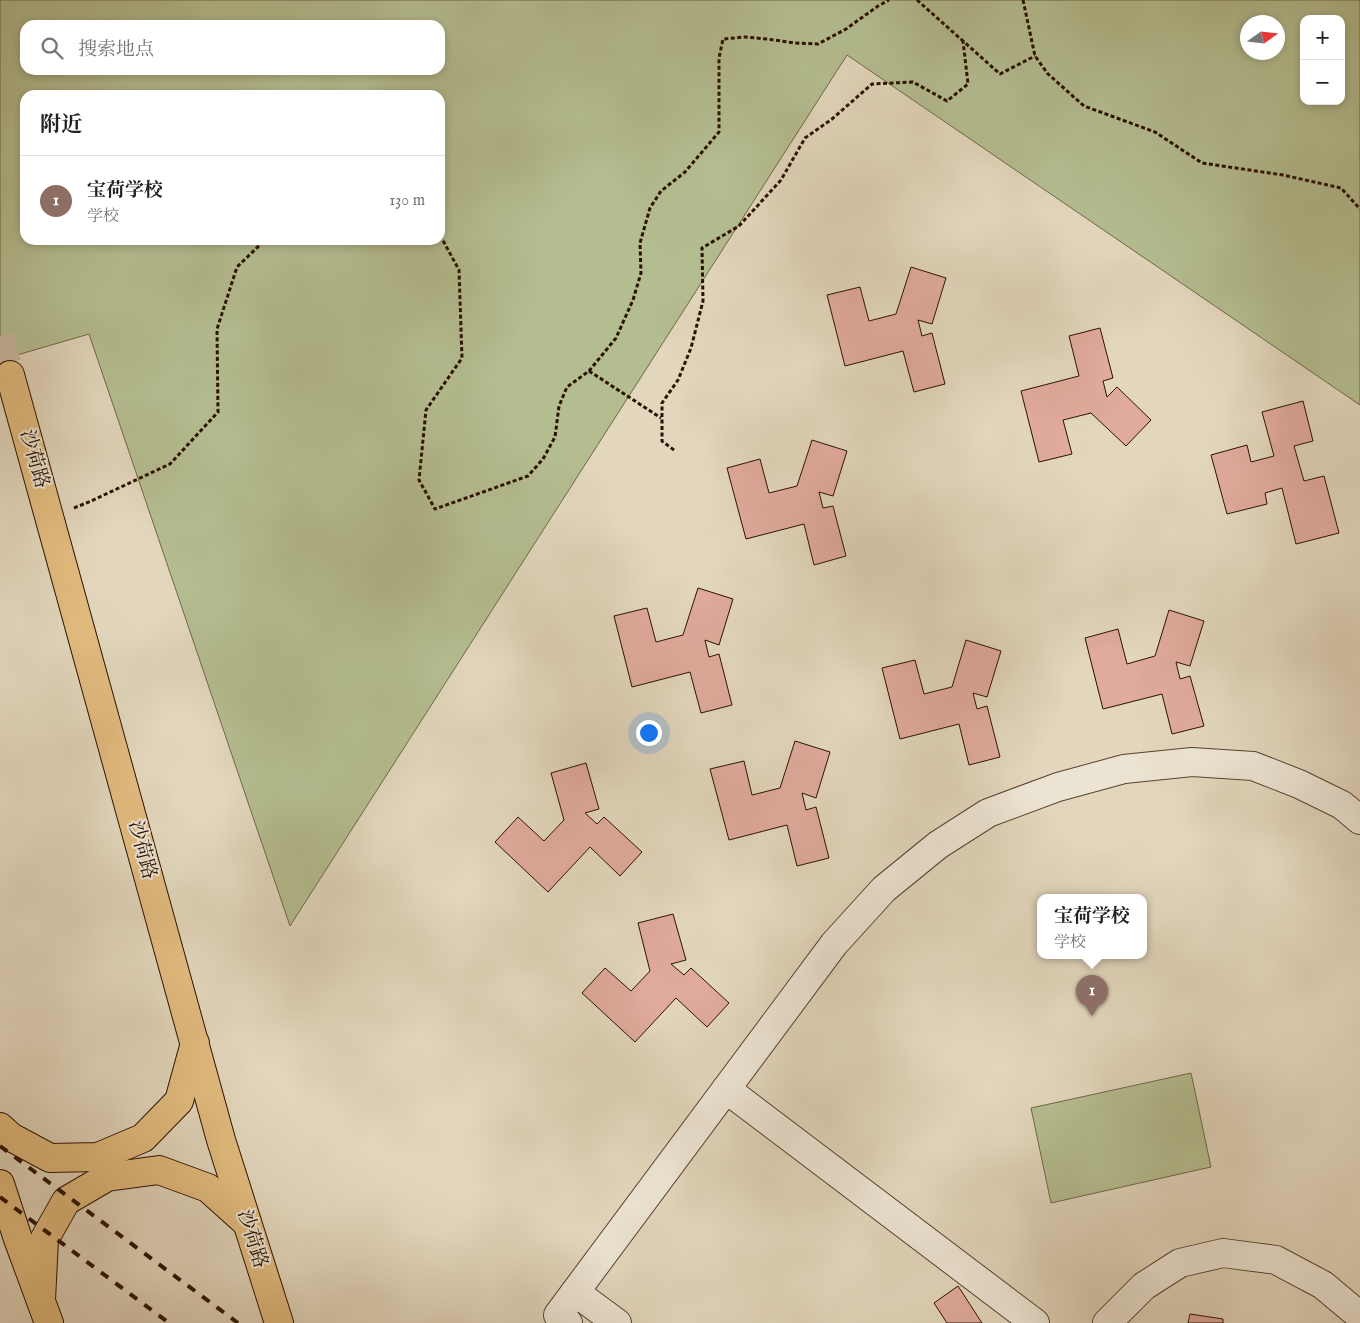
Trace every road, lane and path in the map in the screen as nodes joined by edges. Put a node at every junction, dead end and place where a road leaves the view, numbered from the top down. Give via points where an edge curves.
1 (889, 0) edge
2 (917, 0) edge
3 (1023, 0) edge
4 (963, 41) junction
5 (1035, 56) junction
6 (1360, 209) edge
7 (445, 244) edge
8 (260, 245) edge
9 (589, 370) junction
10 (10, 375) tunnel mouth
11 (662, 418) junction
12 (674, 450) dead end
13 (50, 517) junction
14 (1360, 820) edge
15 (195, 1043) junction
16 (726, 1089) junction
17 (0, 1127) edge
18 (0, 1184) edge
19 (248, 1224) junction
20 (576, 1292) junction
21 (45, 1311) edge
22 (1360, 1316) edge
23 (563, 1319) edge
24 (279, 1323) edge
25 (617, 1323) edge
26 (1035, 1323) edge
27 (1107, 1323) edge

1 - 9 path via 818,44 745,37 723,39 719,58 719,132 685,172 661,191 650,208 640,243 641,273 633,300 616,338
2 - 4 path
3 - 5 path
4 - 5 path via 1000,74
4 - 11 path via 968,84 961,90 947,100 913,82 872,84 805,138 782,180 739,226 702,248 703,301 691,348 678,380 662,403
5 - 6 path via 1048,74 1084,106 1155,132 1202,163 1283,175 1341,188
7 - 9 path via 459,270 462,358 426,410 420,480 435,509 528,476 543,459 555,436 559,406 567,387
8 - 13 path via 237,267 216,329 218,412 170,464
9 - 11 path
10 - 13 main road, 沙荷路
11 - 12 path via 662,441
13 - 15 main road, 沙荷路
14 - 16 street via 1342,805 1253,766 1192,762 1124,769 1058,787 988,813 938,845 884,889 834,944
15 - 17 main road via 179,1101 143,1138 98,1157 50,1158 10,1137
15 - 19 main road, 沙荷路
16 - 20 street
16 - 26 street
18 - 21 main road
19 - 21 main road via 208,1188 159,1170 107,1176 66,1201 44,1240
19 - 24 main road, 沙荷路
20 - 23 street
20 - 25 street
22 - 27 street via 1323,1285 1276,1260 1223,1253 1180,1264 1144,1286

